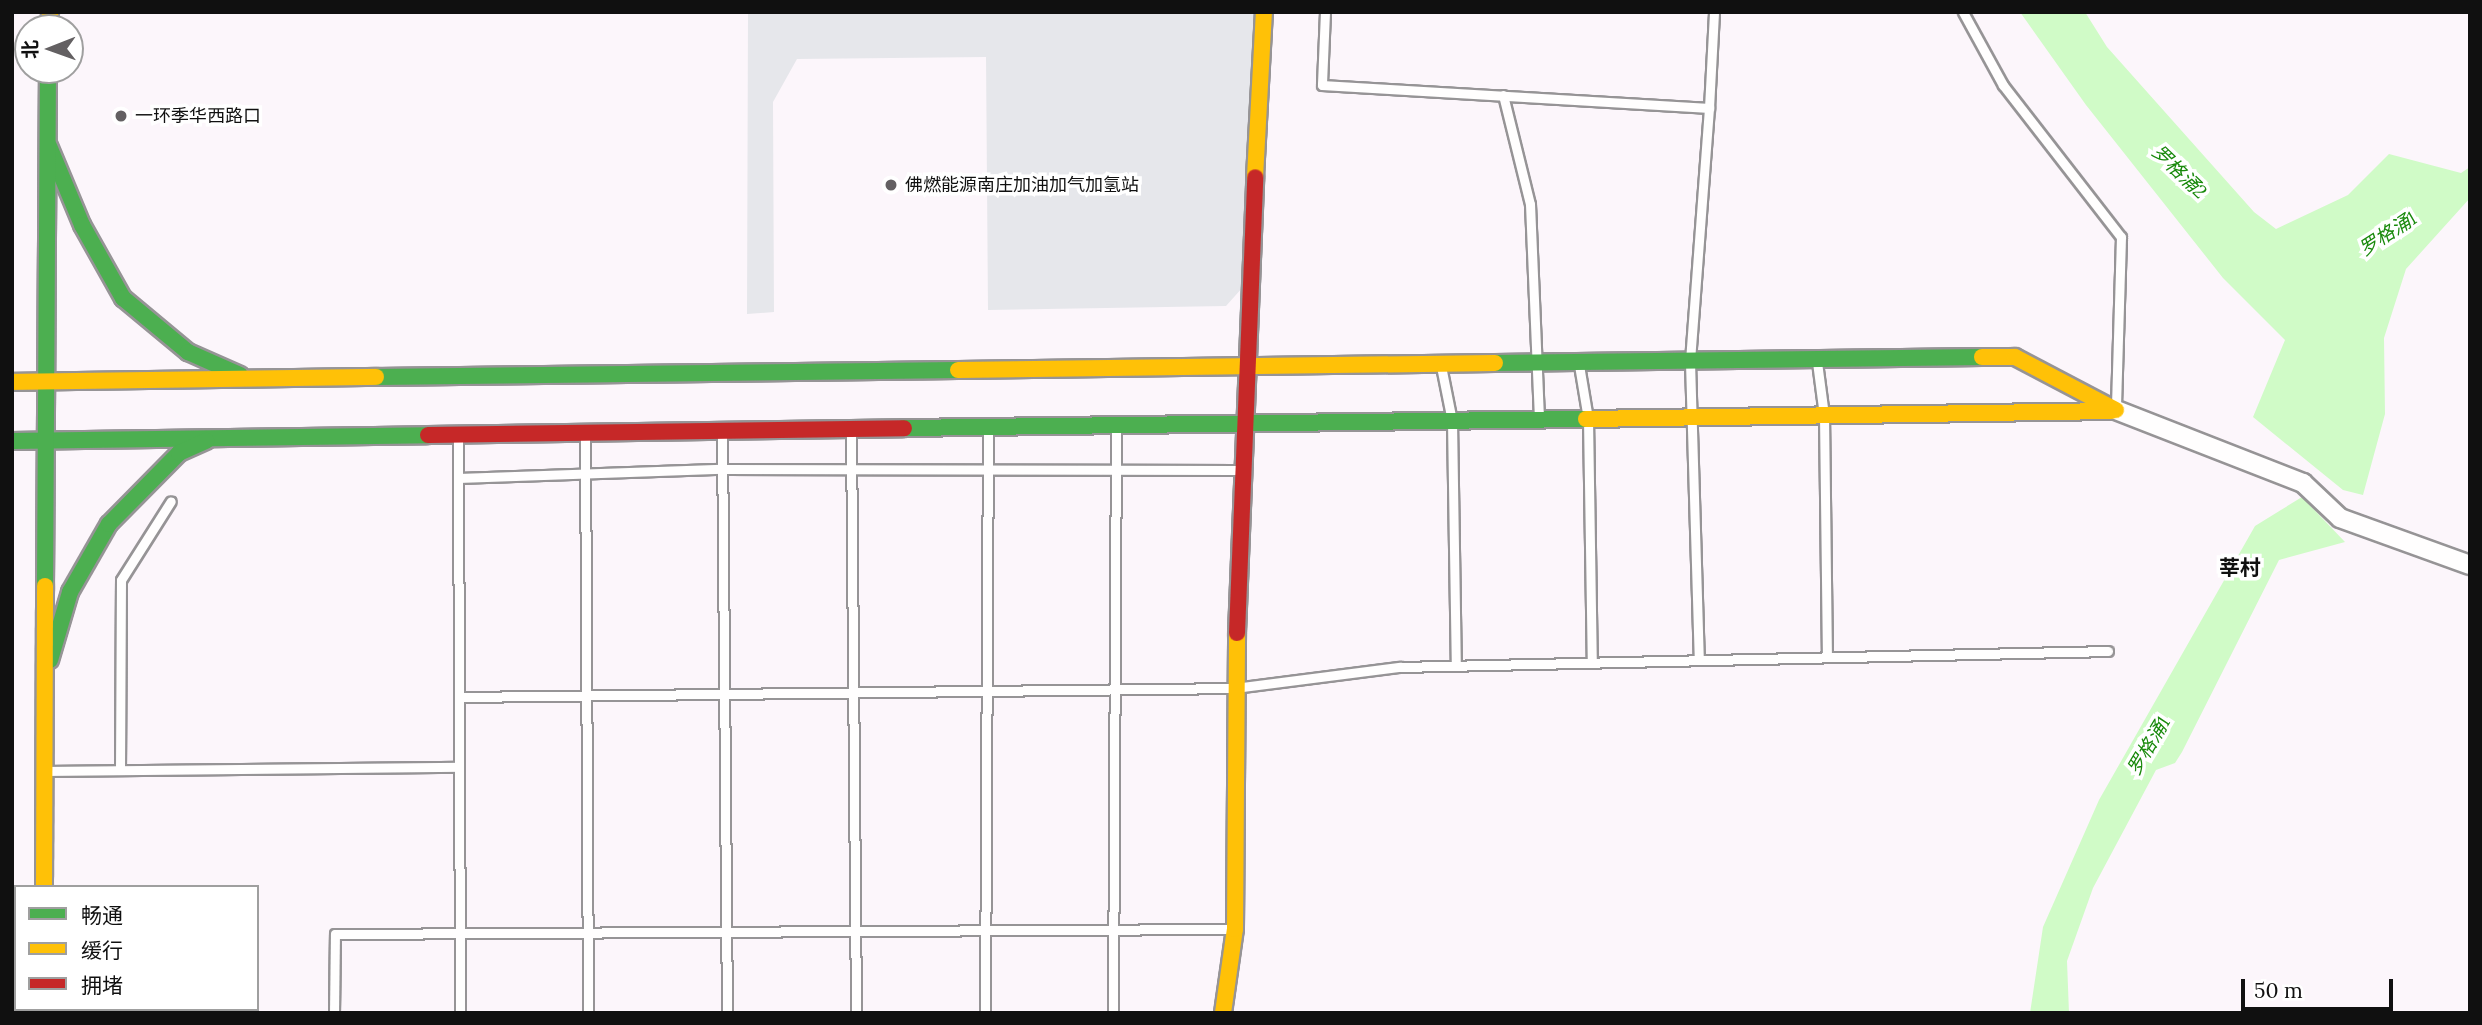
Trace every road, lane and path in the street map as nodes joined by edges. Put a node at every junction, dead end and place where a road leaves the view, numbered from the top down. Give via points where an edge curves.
1 (1264, 12) edge
2 (1325, 12) edge
3 (1714, 12) edge
4 (1963, 12) edge
5 (48, 84) edge
6 (1503, 96) junction
7 (1709, 108) junction
8 (47, 143) junction
9 (1817, 360) junction
10 (1690, 362) junction
11 (1579, 363) junction
12 (1533, 364) junction
13 (1441, 365) junction
14 (1245, 367) junction
15 (250, 379) junction
16 (47, 381) junction
17 (12, 382) edge
18 (2116, 410) junction
19 (1824, 415) junction
20 (1694, 417) junction
21 (1539, 419) junction
22 (1588, 419) junction
23 (1452, 421) junction
24 (1245, 424) junction
25 (1116, 426) junction
26 (988, 428) junction
27 (851, 429) junction
28 (722, 431) junction
29 (585, 433) junction
30 (458, 434) junction
31 (213, 437) junction
32 (45, 440) junction
33 (12, 441) edge
34 (988, 467) junction
35 (851, 468) junction
36 (722, 469) junction
37 (1116, 469) junction
38 (1243, 470) junction
39 (585, 471) junction
40 (458, 478) junction
41 (171, 501) dead end
42 (2470, 565) edge
43 (2108, 651) dead end
44 (1827, 657) junction
45 (1699, 660) junction
46 (1592, 663) junction
47 (1456, 666) junction
48 (44, 684) junction
49 (1235, 688) junction
50 (1115, 689) junction
51 (987, 690) junction
52 (853, 691) junction
53 (724, 693) junction
54 (586, 695) junction
55 (459, 697) junction
56 (459, 767) junction
57 (120, 770) junction
58 (43, 771) junction
59 (44, 885) edge
60 (1235, 929) junction
61 (1114, 930) junction
62 (985, 931) junction
63 (855, 932) junction
64 (588, 933) junction
65 (726, 933) junction
66 (460, 934) junction
67 (334, 1013) edge
68 (460, 1013) edge
69 (588, 1013) edge
70 (727, 1013) edge
71 (856, 1013) edge
72 (985, 1013) edge
73 (1113, 1013) edge
74 (1223, 1013) edge

1 - 14 street
2 - 6 lane via 1322,85
3 - 7 lane
4 - 18 lane via 2003,85 2121,237
5 - 8 street
6 - 7 lane
6 - 12 lane via 1530,204
7 - 10 lane
8 - 15 street via 82,225 123,298 188,352
8 - 16 street
9 - 10 street
9 - 18 street via 2015,357
9 - 19 lane
10 - 11 street
10 - 20 lane
11 - 12 street
11 - 22 lane
12 - 13 street
12 - 21 lane
13 - 14 street
13 - 23 lane
14 - 15 street
14 - 24 street
15 - 16 street
16 - 17 street
16 - 32 street
18 - 19 street
18 - 42 street via 2303,483 2340,518
19 - 20 street
19 - 44 lane
20 - 22 street
20 - 45 lane
21 - 22 street
21 - 23 street
22 - 46 lane
23 - 24 street
23 - 47 lane
24 - 25 street
24 - 38 street
25 - 26 street
25 - 37 lane
26 - 27 street
26 - 34 lane
27 - 28 street
27 - 35 lane
28 - 29 street
28 - 36 lane
29 - 30 street
29 - 39 lane
30 - 31 street
30 - 40 lane
31 - 32 street
31 - 48 street via 179,453 109,524 70,592
32 - 33 street
32 - 48 street
34 - 35 lane
34 - 37 lane
34 - 51 lane
35 - 36 lane
35 - 52 lane
36 - 39 lane
36 - 53 lane
37 - 38 lane
37 - 50 lane
38 - 49 street
39 - 40 lane
39 - 54 lane
40 - 55 lane
41 - 57 lane via 121,580
43 - 44 lane
44 - 45 lane
45 - 46 lane
46 - 47 lane
47 - 49 lane via 1399,667
48 - 58 street
49 - 50 lane
49 - 60 street
50 - 51 lane
50 - 61 lane
51 - 52 lane
51 - 62 lane
52 - 53 lane
52 - 63 lane
53 - 54 lane
53 - 65 lane
54 - 55 lane
54 - 64 lane
55 - 56 lane
56 - 57 lane
56 - 66 lane
57 - 58 lane
58 - 59 street
60 - 61 lane
60 - 74 street
61 - 62 lane
61 - 73 lane
62 - 63 lane
62 - 72 lane
63 - 65 lane
63 - 71 lane
64 - 65 lane
64 - 66 lane
64 - 69 lane
65 - 70 lane
66 - 67 lane via 335,934
66 - 68 lane

